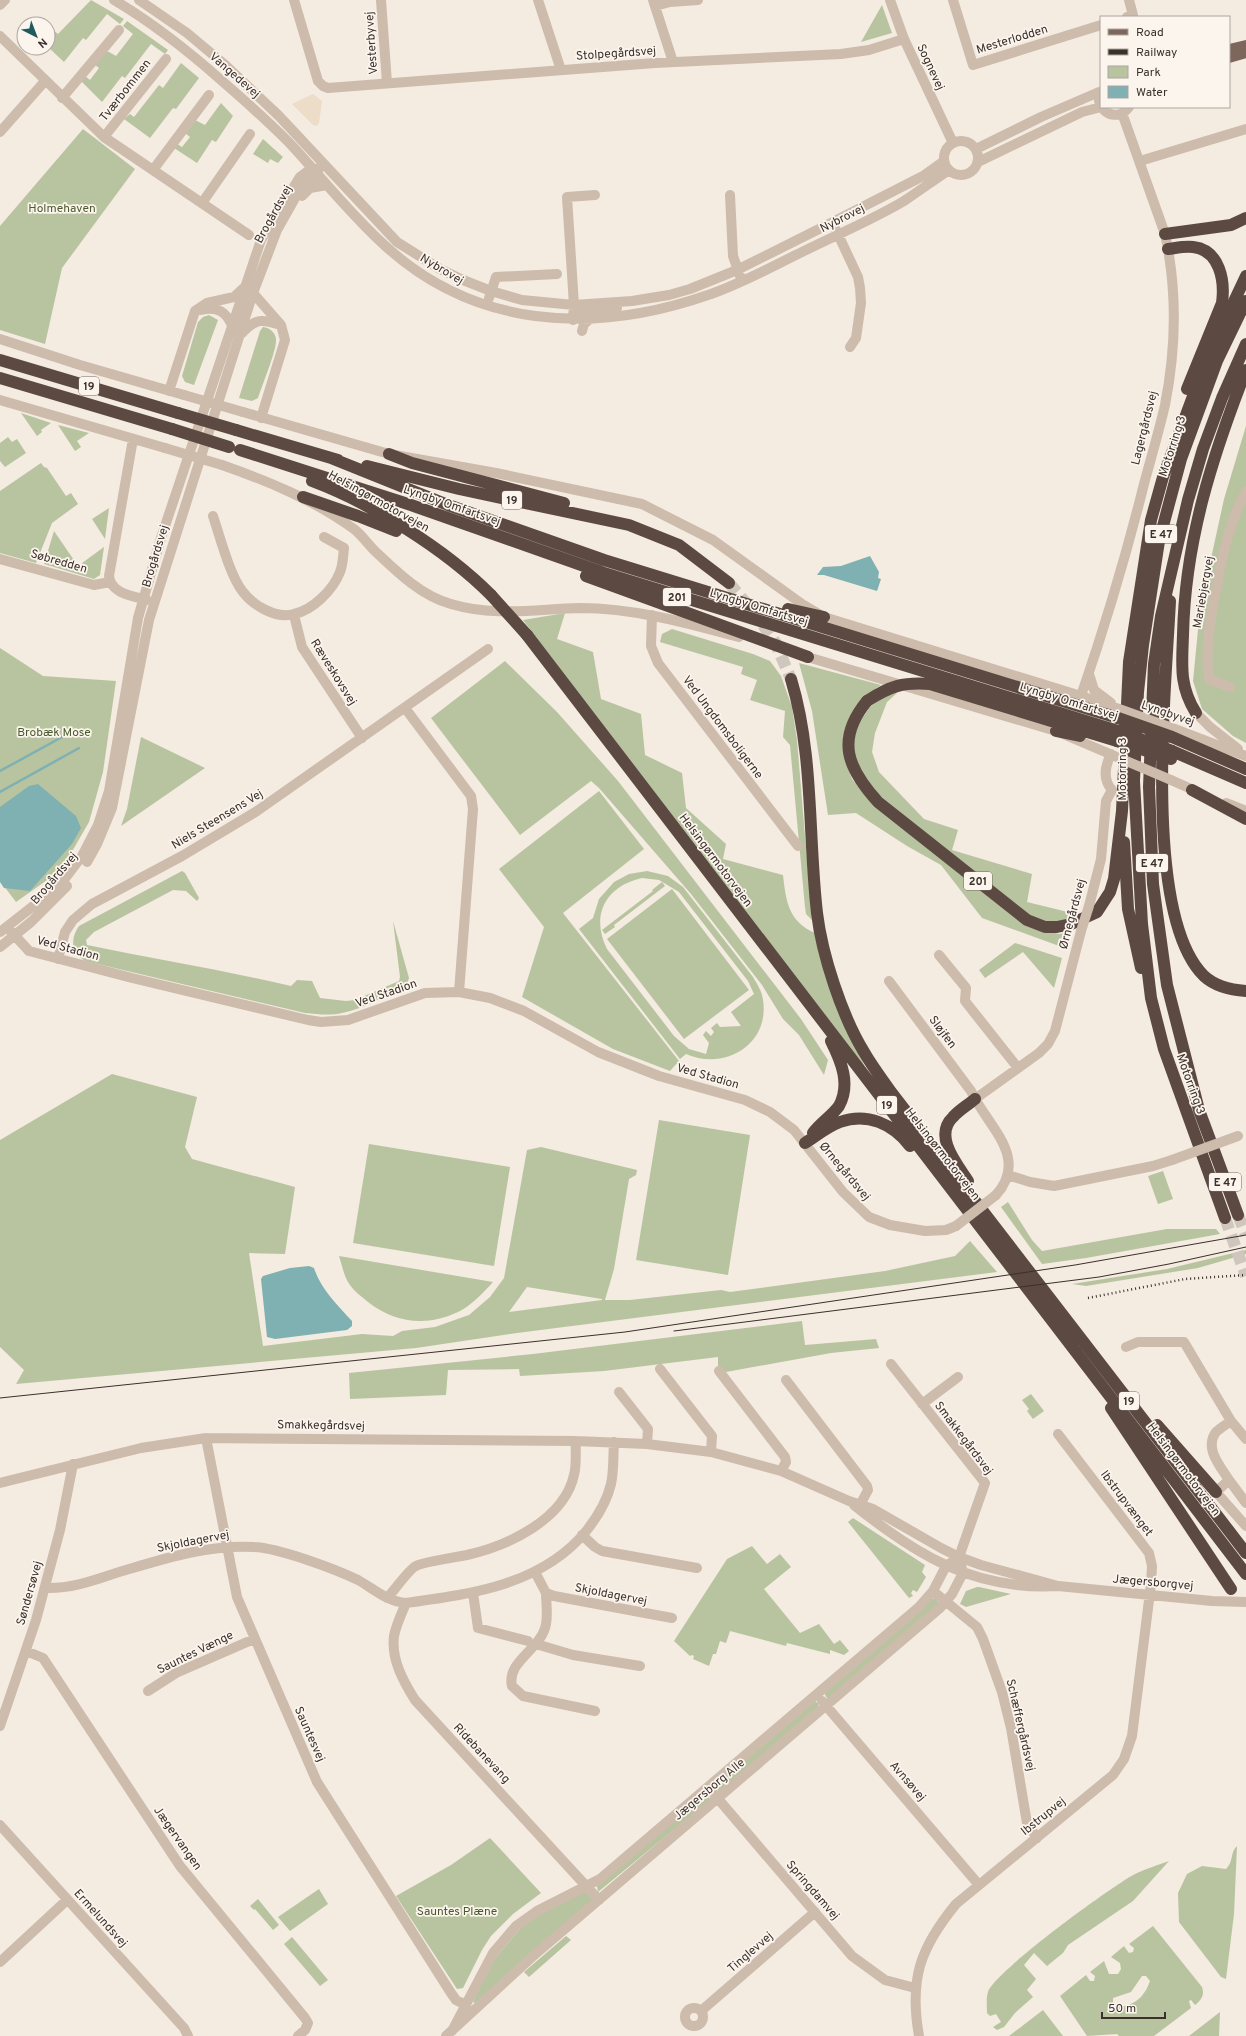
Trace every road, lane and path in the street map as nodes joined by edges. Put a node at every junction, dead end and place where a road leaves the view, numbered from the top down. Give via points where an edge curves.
1 (5, 0) edge
2 (114, 0) edge
3 (139, 0) edge
4 (294, 0) edge
5 (381, 0) edge
6 (538, 0) edge
7 (698, 0) edge
8 (890, 0) edge
9 (953, 0) edge
10 (1129, 0) edge
11 (654, 3) edge
12 (0, 5) edge
13 (1130, 16) edge
14 (1100, 25) edge
15 (119, 30) dead end
16 (0, 36) edge
17 (904, 39) junction
18 (1246, 45) edge
19 (1230, 49) edge
20 (1246, 53) edge
21 (1230, 58) edge
22 (166, 59) dead end
23 (673, 62) junction
24 (560, 70) junction
25 (45, 81) junction
26 (387, 83) junction
27 (1100, 91) edge
28 (209, 95) dead end
29 (62, 98) junction
30 (1100, 104) edge
31 (1100, 107) edge
32 (1102, 108) edge
33 (1126, 110) edge
34 (257, 111) junction
35 (1246, 129) edge
36 (0, 132) edge
37 (250, 134) dead end
38 (104, 137) junction
39 (953, 143) junction
40 (976, 149) junction
41 (317, 156) junction
42 (1140, 161) junction
43 (978, 162) junction
44 (946, 166) junction
45 (153, 170) junction
46 (317, 170) junction
47 (300, 177) junction
48 (327, 185) junction
49 (595, 195) dead end
50 (730, 195) dead end
51 (358, 202) junction
52 (202, 203) junction
53 (287, 213) junction
54 (1246, 218) edge
55 (832, 223) junction
56 (249, 234) dead end
57 (838, 234) junction
58 (1165, 234) junction
59 (402, 246) junction
60 (1168, 249) junction
61 (397, 256) junction
62 (737, 270) junction
63 (557, 274) dead end
64 (1246, 276) edge
65 (742, 281) junction
66 (250, 290) junction
67 (491, 291) junction
68 (1246, 301) edge
69 (487, 305) junction
70 (195, 311) junction
71 (532, 315) junction
72 (576, 315) junction
73 (590, 319) junction
74 (281, 325) junction
75 (232, 328) junction
76 (582, 331) dead end
77 (241, 334) junction
78 (0, 339) edge
79 (1246, 344) edge
80 (850, 347) dead end
81 (0, 360) edge
82 (1246, 370) edge
83 (0, 378) edge
84 (169, 390) junction
85 (0, 400) edge
86 (261, 418) junction
87 (133, 439) junction
88 (234, 449) junction
89 (389, 454) junction
90 (331, 458) junction
91 (1163, 477) junction
92 (1246, 491) edge
93 (303, 497) junction
94 (411, 505) junction
95 (213, 516) dead end
96 (629, 526) junction
97 (324, 537) dead end
98 (0, 559) edge
99 (451, 559) junction
100 (1172, 572) junction
101 (110, 582) junction
102 (729, 583) tunnel mouth
103 (680, 584) junction
104 (142, 599) junction
105 (155, 603) junction
106 (294, 615) junction
107 (652, 615) junction
108 (824, 617) junction
109 (488, 649) dead end
110 (808, 657) junction
111 (1089, 674) junction
112 (791, 679) tunnel mouth
113 (1230, 687) dead end
114 (1081, 696) junction
115 (405, 708) junction
116 (1118, 714) junction
117 (1196, 714) joint
118 (1056, 731) junction
119 (1172, 732) junction
120 (1118, 736) junction
121 (362, 738) junction
122 (1114, 756) junction
123 (1246, 756) edge
124 (1246, 769) edge
125 (1246, 783) edge
126 (1192, 790) junction
127 (1122, 811) junction
128 (1246, 811) edge
129 (1246, 819) edge
130 (798, 846) dead end
131 (4, 930) edge
132 (14, 936) junction
133 (0, 947) edge
134 (939, 955) dead end
135 (58, 959) junction
136 (889, 981) dead end
137 (1246, 991) edge
138 (459, 992) junction
139 (1151, 998) junction
140 (819, 1017) junction
141 (1018, 1068) junction
142 (975, 1099) junction
143 (1238, 1136) dead end
144 (805, 1143) junction
145 (1008, 1175) junction
146 (968, 1210) junction
147 (1238, 1215) tunnel mouth
148 (1225, 1218) tunnel mouth
149 (1006, 1241) junction
150 (1126, 1347) dead end
151 (1085, 1362) junction
152 (891, 1364) dead end
153 (660, 1370) dead end
154 (719, 1371) dead end
155 (958, 1377) dead end
156 (786, 1380) dead end
157 (1119, 1388) junction
158 (619, 1392) dead end
159 (922, 1404) junction
160 (1232, 1421) junction
161 (1058, 1434) dead end
162 (206, 1438) junction
163 (1246, 1439) edge
164 (576, 1441) junction
165 (614, 1442) junction
166 (647, 1444) junction
167 (711, 1452) junction
168 (73, 1464) junction
169 (780, 1471) junction
170 (1228, 1480) junction
171 (0, 1483) edge
172 (1216, 1492) junction
173 (849, 1501) junction
174 (1246, 1503) edge
175 (860, 1505) junction
176 (1246, 1526) edge
177 (582, 1535) junction
178 (227, 1546) junction
179 (1246, 1553) edge
180 (959, 1557) junction
181 (946, 1566) junction
182 (697, 1568) dead end
183 (535, 1572) junction
184 (963, 1573) junction
185 (1246, 1574) edge
186 (1058, 1586) junction
187 (45, 1588) junction
188 (1231, 1589) junction
189 (933, 1591) junction
190 (546, 1592) junction
191 (473, 1593) junction
192 (1150, 1595) junction
193 (388, 1598) junction
194 (947, 1601) junction
195 (1222, 1601) junction
196 (1242, 1602) edge
197 (406, 1603) junction
198 (672, 1618) dead end
199 (254, 1638) junction
200 (532, 1642) junction
201 (26, 1651) junction
202 (640, 1666) dead end
203 (148, 1690) dead end
204 (817, 1695) junction
205 (826, 1706) junction
206 (595, 1711) dead end
207 (0, 1726) edge
208 (708, 1787) junction
209 (718, 1798) junction
210 (0, 1825) edge
211 (1037, 1838) junction
212 (979, 1885) junction
213 (588, 1887) junction
214 (67, 1900) junction
215 (599, 1900) junction
216 (815, 1912) junction
217 (0, 1962) edge
218 (915, 1988) junction
219 (469, 2009) junction
220 (701, 2011) dead end
221 (186, 2032) edge
222 (449, 2034) edge
223 (197, 2036) edge
224 (298, 2036) edge
225 (919, 2036) edge

1 - 12 street
2 - 34 street, Vangedevej via 148,20
3 - 41 street, Vangedevej via 187,33 224,64
4 - 26 street, Stolpegårdsvej via 318,81 323,86 328,88
5 - 26 street, Vesterbyvej
6 - 24 street
7 - 11 street
8 - 17 street, Sognevej
9 - 14 street, Mesterlodden via 973,65
10 - 13 street via 1134,15
11 - 23 street
15 - 29 street
16 - 25 street, Tværbommen
17 - 23 street, Stolpegårdsvej via 869,50 841,54
17 - 39 street, Sognevej
18 - 19 main road
20 - 21 main road
22 - 38 street, Tværbommen
23 - 24 street, Stolpegårdsvej
24 - 26 street, Stolpegårdsvej
25 - 29 street, Tværbommen
25 - 36 street
27 - 30 street
27 - 40 street
28 - 45 street
29 - 38 street, Tværbommen
31 - 43 street via 1082,112
32 - 33 street via 1110,114
33 - 42 street, Lagergårdsvej
34 - 46 street, Vangedevej
34 - 47 street via 300,162
35 - 42 street
37 - 52 street
38 - 45 street, Tværbommen
39 - 40 street via 966,141
39 - 44 street via 947,147 944,154
40 - 43 street
41 - 46 street via 320,164
41 - 51 street, Nybrovej
42 - 58 street, Lagergårdsvej
43 - 44 street via 973,171 963,175 953,173
44 - 55 street, Nybrovej
44 - 57 street, Nybrovej via 902,202
45 - 52 street, Tværbommen
46 - 47 street
46 - 48 street, Vangedevej
46 - 51 street via 326,173 345,194
46 - 53 street, Brogårdsvej via 301,188
47 - 66 street, Brogårdsvej via 261,240
48 - 53 street via 310,188
48 - 61 street, Nybrovej
49 - 72 street via 567,197
50 - 62 street via 733,256
51 - 59 street, Nybrovej
52 - 56 street, Tværbommen
53 - 66 street, Brogårdsvej
54 - 58 highway via 1231,226
55 - 57 street
55 - 62 street, Nybrovej
57 - 65 street, Nybrovej
57 - 80 street via 858,277 860,288 861,303 856,338
58 - 60 street, Lagergårdsvej
59 - 61 street
59 - 67 street, Nybrovej via 440,269
60 - 91 highway via 1194,247 1204,250 1212,256 1218,266 1224,289 1222,303 1194,370 1176,423
60 - 111 street, Lagergårdsvej via 1173,284 1173,344 1164,405 1125,559
61 - 69 street, Nybrovej via 444,288
62 - 65 street
62 - 72 street, Nybrovej via 669,295
63 - 67 street via 496,277
64 - 91 highway via 1206,362
65 - 73 street, Nybrovej via 710,295 655,311 633,316
66 - 70 street via 234,297 207,303
66 - 74 street
66 - 75 street, Brogårdsvej
66 - 77 street, Brogårdsvej
67 - 69 street
67 - 72 street, Nybrovej
68 - 139 highway, Motorring 3 / E 47 via 1217,361 1181,459 1159,541 1142,644 1134,781 1142,924
69 - 71 street, Nybrovej
70 - 75 street via 218,309 227,315
70 - 84 street
71 - 72 street, Nybrovej
71 - 72 street via 540,312
72 - 73 street, Nybrovej
73 - 76 street via 584,324
74 - 77 street via 269,321 256,321
74 - 86 street via 285,340
75 - 104 street, Brogårdsvej
77 - 105 street, Brogårdsvej
78 - 84 street
79 - 100 highway, Motorring 3 / E 47 via 1222,398 1204,448 1188,500
81 - 90 highway, Helsingørmotorvejen / 19, bridge
82 - 117 highway via 1210,467 1188,566 1182,672 1185,694
83 - 88 highway, Helsingørmotorvejen / 19, bridge
84 - 86 street, bridge
85 - 87 street
86 - 89 street
87 - 93 street, bridge via 222,465
87 - 101 street via 115,537
88 - 94 highway, Lyngby Omfartsvej / 201
88 - 99 highway, Helsingørmotorvejen / 19 via 359,503 403,527
89 - 96 highway via 412,464 615,517
89 - 108 street via 496,473 642,504 713,540
90 - 96 highway, Helsingørmotorvejen / 19
90 - 103 highway, Lyngby Omfartsvej / 201 via 475,515
91 - 127 highway via 1151,520 1129,662
92 - 113 street, Mariebjergvej via 1224,544 1210,620 1206,659 1209,679
93 - 99 highway via 391,529
93 - 107 street via 356,531 407,580 430,596 450,604 494,612 580,608
94 - 110 highway via 417,514
94 - 120 highway, Lyngby Omfartsvej / 201 via 604,574
95 - 106 street via 242,592 268,611
96 - 102 highway, Helsingørmotorvejen / 19 via 679,545
97 - 106 street via 344,548 340,572 332,587 320,600
98 - 101 street, Søbredden via 94,585
99 - 140 highway, Helsingørmotorvejen / 19, bridge via 491,595 526,636
100 - 137 highway via 1162,792 1166,873 1181,937 1192,961 1204,976 1218,986
100 - 147 highway, Motorring 3 / E 47 via 1161,616 1154,664 1149,787 1153,884 1168,992 1199,1110
101 - 104 street via 118,591
103 - 108 highway via 730,592
103 - 116 highway, Lyngby Omfartsvej / 201
104 - 105 street
104 - 131 street, Brogårdsvej via 109,791 98,825 82,856 60,885
105 - 132 street, Brogårdsvej via 149,620 114,800 105,828 76,876 47,907
106 - 121 street, Ræveskovsvej via 302,647
107 - 110 street
107 - 130 street, Ved Ungdomsboligerne via 652,646 658,663
108 - 114 street
109 - 115 street, Niels Steensens Vej
110 - 118 street
111 - 114 street, Lagergårdsvej
111 - 116 street via 1094,690
112 - 149 highway, Helsingørmotorvejen / 19 via 804,730 817,914 829,966 845,1012 863,1052 891,1092
114 - 116 street
115 - 121 street, Niels Steensens Vej
115 - 138 street via 471,796 473,816
116 - 119 highway, Lyngby Omfartsvej / 201, bridge
117 - 123 street
118 - 120 highway
118 - 122 street
119 - 123 street, Lyngbyvej
119 - 124 highway, Lyngby Omfartsvej / 201
120 - 125 highway, Lyngby Omfartsvej / 201, bridge via 1222,771
120 - 127 highway, 201, bridge via 930,684 899,684 867,701 856,715 848,739 855,772 862,785 878,802 1027,920 1046,927 1071,924 1097,912 1110,892 1114,879
121 - 135 street, Niels Steensens Vej via 213,838 92,904 73,920 65,932
122 - 126 street, bridge
122 - 141 street, Ørnegårdsvej, bridge via 1105,773 1106,783 1112,790 1106,801 1103,846 1055,1031 1048,1044
126 - 128 street
126 - 129 highway
127 - 139 highway via 1128,909 1144,983
131 - 132 street, Ved Stadion
132 - 133 street, Brogårdsvej
132 - 135 street, Ved Stadion via 29,951
134 - 141 street via 966,988 965,1001
135 - 138 street, Ved Stadion via 270,1012 321,1022 362,1017 426,993
136 - 142 street, Sløjfen
138 - 144 street, Ved Stadion via 490,998 524,1011 598,1052 652,1073 745,1100 782,1119
139 - 148 highway, Motorring 3 / E 47 via 1164,1048
140 - 144 highway via 839,1057 844,1071 844,1083 839,1105
140 - 146 highway, Helsingørmotorvejen / 19
141 - 142 street, Ørnegårdsvej
142 - 145 street, Ørnegårdsvej via 1008,1151
142 - 149 highway via 952,1117 946,1127 946,1141 950,1152
143 - 145 street, bridge via 1153,1166 1054,1186
144 - 145 street, Ørnegårdsvej, bridge via 854,1205 869,1217 890,1225 925,1231 946,1230 956,1226 996,1195
144 - 146 highway via 839,1122 858,1118 879,1122 890,1127 904,1139 936,1180
146 - 151 highway, Helsingørmotorvejen / 19
149 - 157 highway, Helsingørmotorvejen / 19
150 - 160 street via 1138,1342 1184,1342
151 - 185 highway, Helsingørmotorvejen / 19
151 - 188 highway via 1134,1444
152 - 159 street, Smakkegårdsvej
153 - 167 street via 712,1436
154 - 169 street via 786,1457
155 - 159 street, Smakkegårdsvej
156 - 175 street via 867,1486 868,1490
157 - 172 highway via 1152,1420
157 - 179 highway, Helsingørmotorvejen / 19
158 - 166 street via 648,1429
159 - 180 street, Smakkegårdsvej via 984,1483
160 - 163 street
160 - 170 street via 1216,1432 1211,1443 1213,1454
161 - 192 street, Ibstrupvænget via 1149,1553 1152,1566
162 - 164 street, Smakkegårdsvej
162 - 168 street, Smakkegårdsvej via 141,1448
162 - 178 street, Sauntesvej
164 - 165 street, Smakkegårdsvej
164 - 193 street via 575,1474 570,1487 561,1502 545,1518 506,1544 416,1566
165 - 166 street, Smakkegårdsvej
165 - 177 street, Skjoldagervej via 611,1483 607,1496 595,1520
166 - 167 street, Smakkegårdsvej
167 - 169 street, Smakkegårdsvej
168 - 171 street, Smakkegårdsvej
168 - 187 street, Søndersøvej
169 - 173 street, Smakkegårdsvej
170 - 172 street
170 - 174 street
172 - 176 street
173 - 175 street, Smakkegårdsvej
173 - 181 street, Smakkegårdsvej via 896,1536
175 - 180 street, Smakkegårdsvej via 873,1509
177 - 182 street via 602,1551
177 - 183 street, Skjoldagervej via 555,1559
178 - 187 street, Skjoldagervej via 165,1558 73,1586
178 - 193 street, Skjoldagervej via 256,1547 281,1552 344,1574
178 - 199 street, Sauntesvej via 237,1597
180 - 181 street
180 - 184 street
180 - 186 street, Jægersborgvej
181 - 184 street, Jægersborgvej
181 - 189 street, Jægersborg Alle
183 - 190 street
183 - 191 street, Skjoldagervej
184 - 186 street, Jægersborgvej via 975,1578 1019,1586
184 - 194 street, Jægersborg Alle
186 - 192 street, Jægersborgvej
187 - 201 street, Søndersøvej
188 - 195 street via 1229,1597
188 - 196 street
189 - 194 street, Schæffergårdsvej
189 - 204 street, Jægersborg Alle via 919,1607
190 - 198 street, Skjoldagervej via 554,1596
190 - 200 street via 546,1624
191 - 197 street, Skjoldagervej
191 - 200 street via 478,1628
192 - 195 street, Jægersborgvej
192 - 211 street, Ibstrupvej via 1132,1736 1124,1759 1103,1785
193 - 197 street, Skjoldagervej via 395,1603
194 - 205 street, Jægersborg Alle
194 - 211 street, Schæffergårdsvej via 977,1627 983,1639 1002,1692 1011,1728 1026,1823
195 - 196 street, Jægersborgvej
197 - 213 street, Ridebanevang via 394,1635 394,1650 398,1669 415,1700
199 - 203 street, Sauntes Vænge via 176,1673
199 - 219 street, Sauntesvej via 317,1782 451,1993
200 - 202 street via 573,1655
200 - 206 street via 511,1673 512,1686 516,1692 523,1696
201 - 207 street, Søndersøvej
201 - 224 street, Jægervangen via 43,1658 180,1866 305,2018 308,2023
204 - 205 street, Avnsøvej
204 - 208 street, Jægersborg Alle
205 - 209 street, Jægersborg Alle
205 - 212 street, Avnsøvej
208 - 209 street, Springdamvej
208 - 213 street, Jægersborg Alle via 600,1880
209 - 215 street, Jægersborg Alle
209 - 216 street, Springdamvej
210 - 214 street, Ermelundsvej
211 - 212 street, Ibstrupvej
212 - 218 street, Ibstrupvej via 956,1904 929,1940 920,1962
213 - 215 street, Ridebanevang
213 - 219 street, Jægersborg Alle via 537,1911 508,1934 488,1961
214 - 217 street
214 - 221 street, Ermelundsvej
215 - 219 street, Jægersborg Alle
216 - 218 street, Springdamvej via 852,1956 870,1970 885,1980
216 - 220 street, Tinglevvej
218 - 225 street, Ibstrupvej via 915,2015
219 - 222 street, Jægersborg Alle
221 - 223 street, Ermelundsvej

